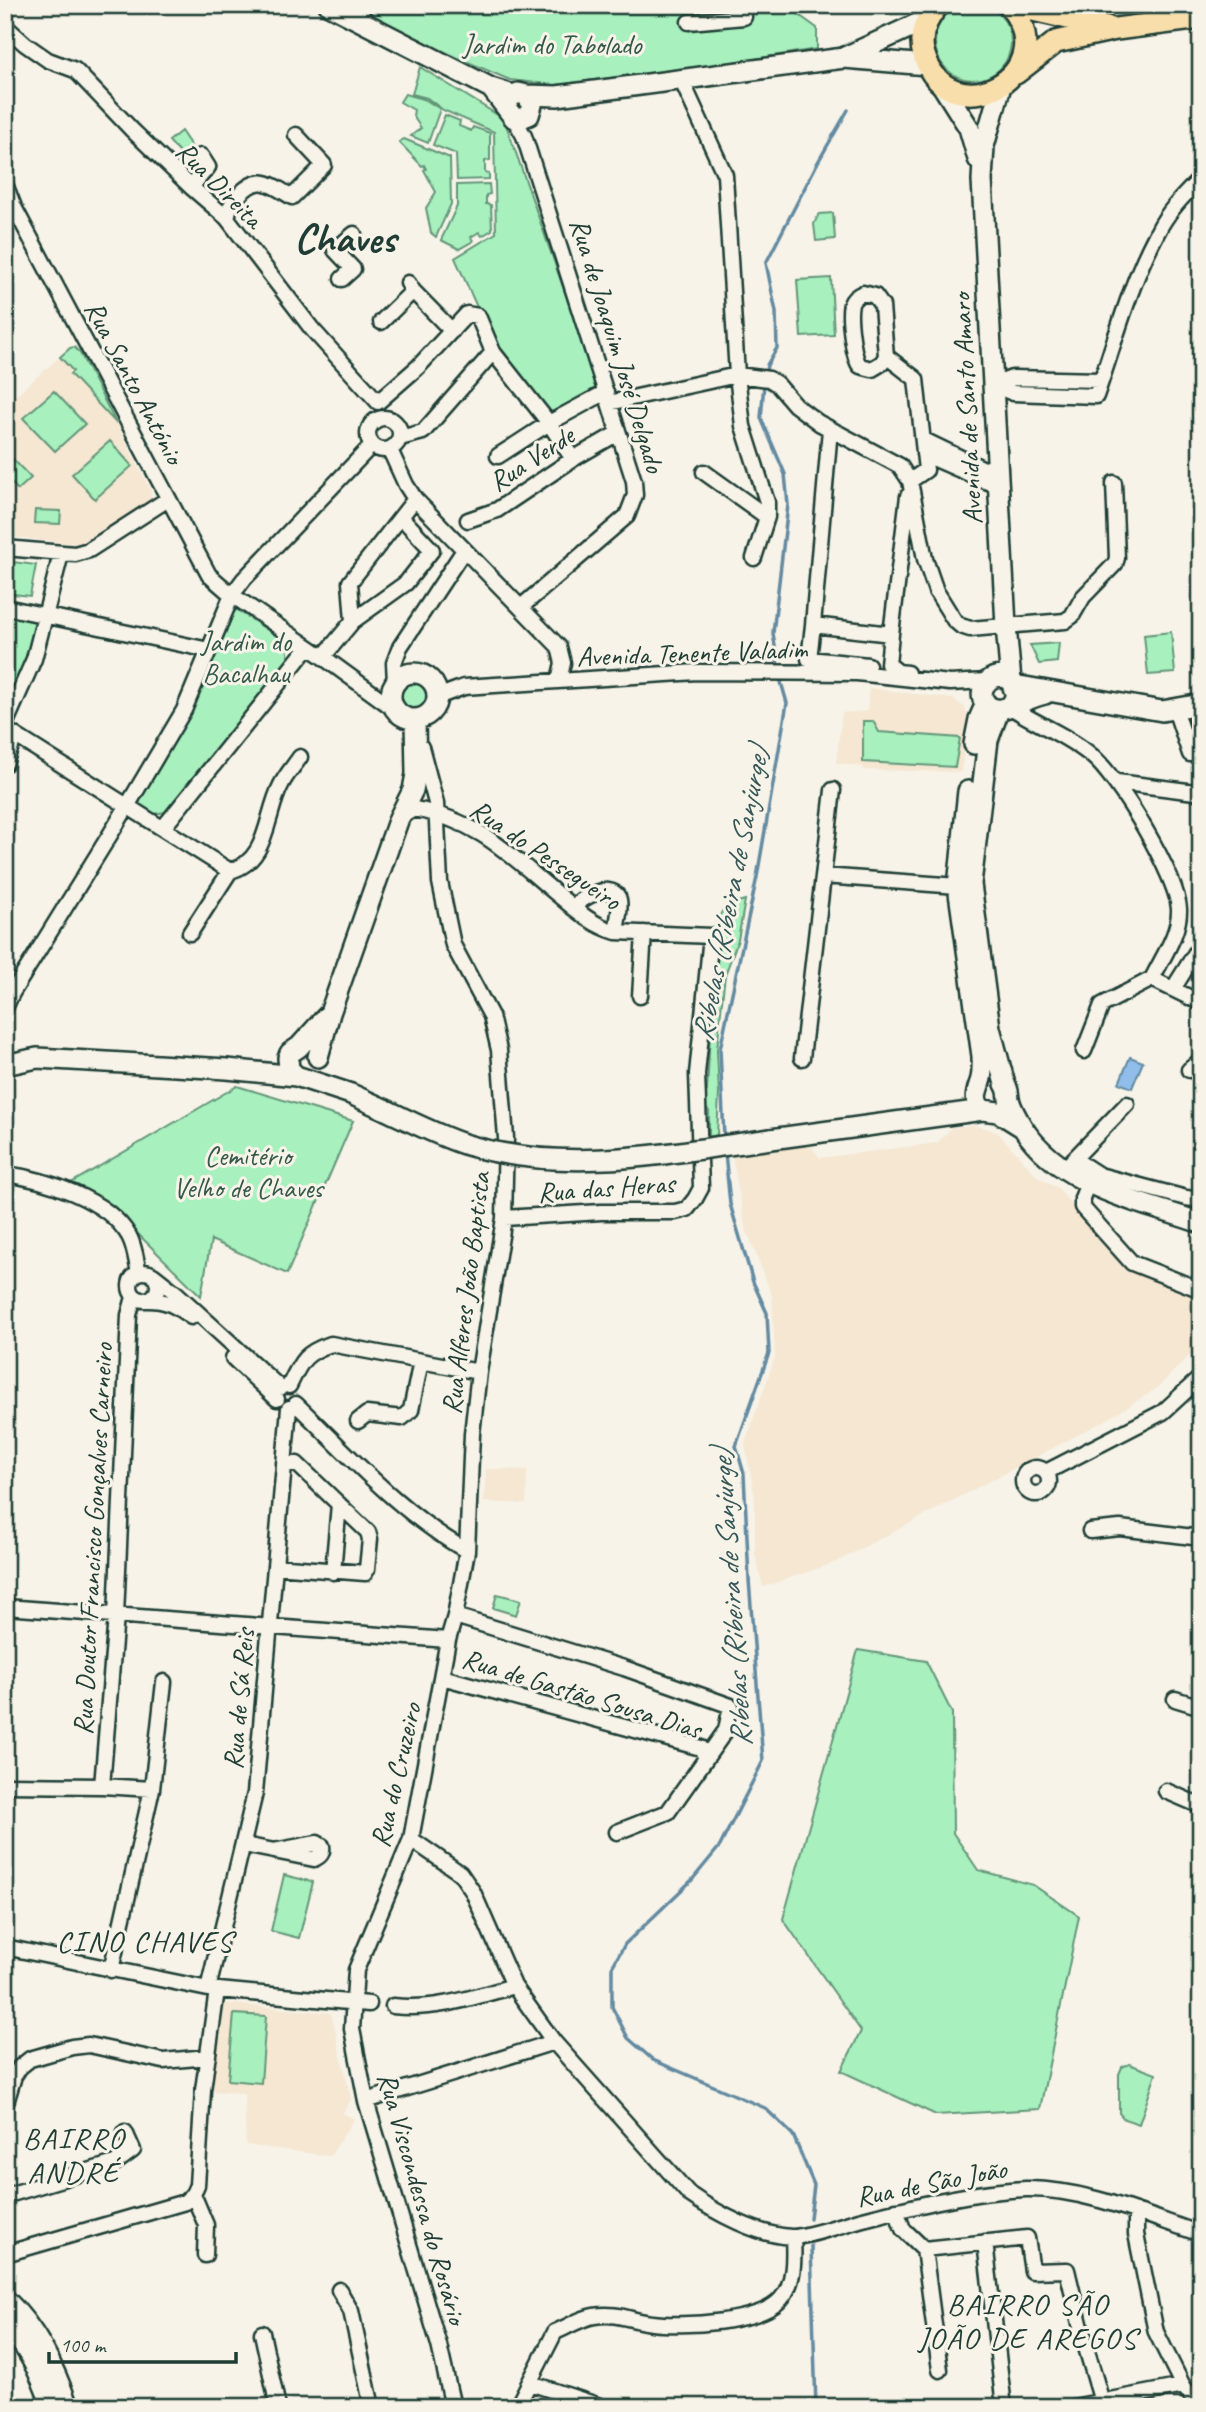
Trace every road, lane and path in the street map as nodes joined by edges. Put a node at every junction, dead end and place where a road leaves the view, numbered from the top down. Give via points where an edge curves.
1 (329, 5) edge
2 (741, 5) edge
3 (1010, 5) edge
4 (932, 11) edge
5 (360, 13) edge
6 (1201, 18) edge
7 (689, 22) dead end
8 (5, 26) edge
9 (1116, 29) junction
10 (844, 58) junction
11 (933, 73) junction
12 (681, 79) junction
13 (1008, 80) junction
14 (520, 107) junction
15 (296, 135) dead end
16 (201, 156) dead end
17 (1201, 178) edge
18 (982, 180) junction
19 (5, 184) edge
20 (191, 187) junction
21 (227, 218) junction
22 (354, 234) dead end
23 (342, 279) dead end
24 (381, 322) dead end
25 (452, 331) junction
26 (493, 352) junction
27 (886, 356) junction
28 (737, 375) junction
29 (993, 385) junction
30 (607, 398) junction
31 (378, 402) junction
32 (379, 419) junction
33 (549, 423) junction
34 (830, 429) junction
35 (618, 433) junction
36 (372, 444) junction
37 (395, 444) junction
38 (924, 447) junction
39 (498, 456) dead end
40 (573, 459) junction
41 (704, 472) dead end
42 (998, 474) junction
43 (910, 481) junction
44 (1114, 483) dead end
45 (168, 499) junction
46 (415, 499) junction
47 (401, 517) junction
48 (766, 517) junction
49 (468, 520) dead end
50 (5, 548) edge
51 (464, 550) junction
52 (61, 554) junction
53 (754, 558) dead end
54 (232, 595) junction
55 (5, 607) edge
56 (521, 607) junction
57 (46, 616) junction
58 (353, 621) junction
59 (813, 625) junction
60 (1006, 631) junction
61 (891, 634) junction
62 (308, 647) junction
63 (209, 650) junction
64 (323, 657) junction
65 (880, 675) junction
66 (559, 680) junction
67 (989, 680) junction
68 (395, 682) junction
69 (942, 682) junction
70 (1013, 683) junction
71 (1051, 693) junction
72 (437, 697) junction
73 (1192, 704) edge
74 (998, 705) junction
75 (407, 715) junction
76 (9, 730) edge
77 (1185, 740) junction
78 (1201, 741) edge
79 (1190, 754) dead end
80 (300, 757) dead end
81 (5, 764) edge
82 (1117, 782) junction
83 (834, 790) dead end
84 (1195, 792) dead end
85 (127, 806) junction
86 (437, 814) junction
87 (142, 815) junction
88 (400, 818) junction
89 (116, 825) junction
90 (163, 828) junction
91 (230, 871) junction
92 (823, 876) junction
93 (958, 886) junction
94 (573, 908) junction
95 (616, 932) junction
96 (190, 933) dead end
97 (644, 933) junction
98 (711, 936) joint
99 (1200, 946) edge
100 (1152, 979) junction
101 (1173, 989) junction
102 (640, 996) dead end
103 (9, 997) edge
104 (1201, 1003) edge
105 (5, 1008) edge
106 (330, 1013) junction
107 (295, 1050) junction
108 (5, 1051) edge
109 (1084, 1051) dead end
110 (37, 1058) junction
111 (802, 1058) dead end
112 (318, 1060) junction
113 (1201, 1060) edge
114 (5, 1065) edge
115 (227, 1069) junction
116 (1189, 1070) dead end
117 (299, 1077) junction
118 (978, 1087) junction
119 (352, 1094) junction
120 (999, 1101) junction
121 (1127, 1104) dead end
122 (942, 1116) junction
123 (1069, 1164) junction
124 (5, 1174) edge
125 (1092, 1185) junction
126 (1201, 1200) edge
127 (505, 1218) junction
128 (1201, 1223) edge
129 (146, 1274) junction
130 (1201, 1290) edge
131 (139, 1298) junction
132 (421, 1361) junction
133 (479, 1372) junction
134 (1201, 1377) edge
135 (282, 1391) junction
136 (293, 1406) junction
137 (358, 1421) dead end
138 (284, 1463) junction
139 (1046, 1472) dead end
140 (339, 1504) junction
141 (1090, 1531) dead end
142 (1201, 1538) edge
143 (467, 1552) junction
144 (275, 1566) junction
145 (332, 1572) junction
146 (5, 1607) edge
147 (116, 1616) junction
148 (455, 1616) junction
149 (269, 1627) junction
150 (448, 1640) junction
151 (442, 1677) junction
152 (163, 1682) dead end
153 (1175, 1699) dead end
154 (1201, 1707) edge
155 (706, 1758) junction
156 (5, 1785) edge
157 (103, 1786) junction
158 (152, 1789) junction
159 (1166, 1791) dead end
160 (1201, 1806) edge
161 (617, 1832) dead end
162 (411, 1839) junction
163 (244, 1845) junction
164 (274, 1851) dead end
165 (5, 1947) edge
166 (111, 1969) junction
167 (514, 1986) junction
168 (213, 1990) junction
169 (353, 2003) junction
170 (369, 2004) dead end
171 (393, 2006) dead end
172 (554, 2042) junction
173 (208, 2057) junction
174 (366, 2101) junction
175 (5, 2106) edge
176 (125, 2132) dead end
177 (193, 2194) junction
178 (5, 2196) edge
179 (896, 2210) junction
180 (1136, 2211) junction
181 (1201, 2234) edge
182 (793, 2237) junction
183 (985, 2242) junction
184 (924, 2249) junction
185 (5, 2254) edge
186 (205, 2255) dead end
187 (339, 2290) dead end
188 (5, 2299) edge
189 (5, 2323) edge
190 (262, 2333) dead end
191 (940, 2370) dead end
192 (530, 2383) junction
193 (1183, 2386) junction
194 (1102, 2402) junction
195 (1198, 2403) edge
196 (52, 2407) edge
197 (68, 2407) edge
198 (278, 2407) edge
199 (372, 2407) edge
200 (453, 2407) edge
201 (517, 2407) edge
202 (603, 2407) edge
203 (1004, 2407) edge
204 (1073, 2407) edge

1 - 5 main road
2 - 7 street via 744,17
3 - 9 main road
3 - 13 main road via 1024,30 1025,46 1022,61
4 - 10 main road
4 - 11 main road via 922,34 922,50
5 - 14 main road
6 - 9 main road
8 - 20 street, Rua Direita via 48,60 75,70
9 - 13 main road via 1056,42
10 - 11 main road
10 - 12 main road
11 - 13 main road via 954,90 970,94 986,93
11 - 18 main road via 972,133
12 - 14 main road via 557,96
12 - 28 street via 725,175
13 - 18 main road via 986,138
14 - 30 street, Rua de Joaquim José Delgado via 524,136
15 - 21 street via 324,165 292,197 265,181 250,184 229,206
16 - 20 street via 208,167
17 - 29 street via 1157,231 1101,380 1012,378
18 - 29 main road, Avenida de Santo Amaro
19 - 45 street, Rua Santo António
20 - 21 street, Rua Direita
21 - 31 street, Rua Direita via 312,329
22 - 23 street via 335,250 353,270
24 - 25 street via 410,287
25 - 26 street via 467,314 478,316
25 - 31 street
26 - 33 street
26 - 37 street via 423,432
27 - 27 street via 869,369 855,358 850,309 859,295 869,293 882,306
27 - 38 street via 916,379
28 - 30 street
28 - 34 street via 777,383 795,405
28 - 48 street via 743,426 767,502
29 - 42 main road, Avenida de Santo Amaro
30 - 33 street
30 - 35 street, Rua de Joaquim José Delgado
31 - 32 street
32 - 36 street via 369,430
32 - 37 street via 389,418 400,428
33 - 39 street
33 - 40 street
34 - 43 street via 900,466
34 - 59 street
35 - 40 street, Rua Verde
35 - 56 street, Rua de Joaquim José Delgado via 634,481 633,505 627,516
36 - 37 street via 380,450
36 - 54 street
37 - 46 street via 406,485
38 - 42 street
38 - 43 street via 926,470
40 - 49 street, Rua Verde via 497,510
41 - 48 street
42 - 60 main road, Avenida de Santo Amaro
43 - 60 street via 925,559 936,591 952,616 966,628
43 - 61 street
44 - 60 street via 1115,564 1065,621
45 - 52 street via 89,550
45 - 54 street, Rua Santo António via 205,570
46 - 47 street
46 - 51 street
47 - 58 street via 350,582
47 - 58 street via 432,550 406,583
48 - 53 street
50 - 52 street
51 - 56 street
51 - 68 street via 400,647 394,663
52 - 57 street
54 - 62 street, Rua Santo António
54 - 63 street
55 - 57 street
56 - 66 street via 561,650
57 - 63 street
57 - 76 street
58 - 64 street
59 - 61 street
59 - 65 street via 809,659 869,665
60 - 67 main road, Avenida de Santo Amaro via 1000,659
60 - 70 main road, Avenida de Santo Amaro
61 - 69 street via 888,664 898,672
62 - 64 street, Rua Santo António
62 - 90 street
63 - 85 street via 184,710
64 - 75 street, Rua Santo António
65 - 66 street, Avenida Tenente Valadim via 670,673
65 - 69 street, Avenida Tenente Valadim
66 - 72 street, Avenida Tenente Valadim via 464,687
67 - 69 street, Avenida Tenente Valadim
67 - 70 main road via 1001,676
67 - 74 main road via 982,690
68 - 72 main road via 407,674 421,674 433,683
68 - 75 main road via 390,695
69 - 74 street, Avenida Tenente Valadim
70 - 71 main road
70 - 74 main road via 1016,696
71 - 73 main road via 1149,709
71 - 74 main road
72 - 75 main road via 433,710
73 - 77 street
74 - 82 street, Avenida Tenente Valadim via 1087,752
74 - 93 main road via 975,738
74 - 120 main road via 988,740 971,884
75 - 86 street, Rua Alferes João Baptista via 420,743
75 - 88 main road via 415,780
76 - 81 street
76 - 85 street
77 - 78 street
77 - 79 street
80 - 91 street via 281,786 252,859 243,868
82 - 84 street
82 - 100 street, Avenida Tenente Valadim via 1176,891 1179,911 1174,931
83 - 92 street
85 - 87 street
85 - 89 street
86 - 88 street via 414,809
86 - 94 street, Rua do Pessegueiro via 489,838
86 - 127 street, Rua Alferes João Baptista via 440,883 453,944 491,1016 499,1050 506,1138
87 - 89 street via 125,817
87 - 90 street
88 - 106 main road
89 - 103 street
90 - 91 street
91 - 96 street
92 - 93 street
92 - 111 street
93 - 118 main road via 982,1056
94 - 95 street, Rua do Pessegueiro
94 - 95 street via 589,894 616,895
95 - 97 street, Rua do Pessegueiro
97 - 98 street, Rua do Pessegueiro
97 - 102 street
98 - 127 street, Rua das Heras via 696,1074 701,1188 695,1199 687,1209 675,1212
99 - 101 street
100 - 101 street
100 - 109 street via 1102,1005
101 - 104 street
103 - 105 street
106 - 107 main road
106 - 112 main road
107 - 112 main road via 312,1049
107 - 115 main road
107 - 117 main road via 288,1058 289,1069
108 - 110 main road
110 - 114 main road
110 - 115 main road
112 - 117 main road via 314,1074
112 - 119 main road
113 - 116 street
115 - 117 main road
117 - 119 main road
118 - 120 main road via 976,1101
118 - 120 main road via 995,1079
118 - 122 main road via 960,1106
119 - 122 main road, bridge via 467,1144 582,1160 629,1158
120 - 122 main road
120 - 123 main road via 1045,1152
121 - 123 street
123 - 125 main road
123 - 126 street
124 - 129 street via 59,1187 107,1213 129,1237
125 - 128 main road
125 - 130 street via 1082,1198 1082,1207 1127,1258
127 - 133 street, Rua Alferes João Baptista
129 - 131 street via 133,1277 130,1283
129 - 131 street via 158,1283 158,1289 152,1298
129 - 135 street via 176,1293
131 - 135 street via 171,1303
131 - 147 street, Rua Doutor Francisco Gonçalves Carneiro via 129,1315
132 - 133 street
132 - 135 street via 331,1344 314,1349
132 - 137 street via 411,1410 401,1418 367,1414
133 - 143 street, Rua Alferes João Baptista
134 - 139 street via 1163,1412
135 - 136 street via 280,1405
135 - 136 street via 298,1391
136 - 138 street, Rua de Sá Reis
136 - 143 street via 396,1501
138 - 140 street via 297,1464
138 - 144 street, Rua de Sá Reis
140 - 145 street
140 - 145 street via 369,1535 367,1569 360,1574
141 - 142 street via 1120,1528
143 - 148 street, Rua do Cruzeiro
144 - 145 street
144 - 149 street, Rua de Sá Reis
146 - 147 street
147 - 149 street
147 - 157 street, Rua Doutor Francisco Gonçalves Carneiro
148 - 150 street, Rua do Cruzeiro
148 - 155 street via 731,1706 726,1730
149 - 150 street
149 - 163 street, Rua de Sá Reis via 255,1793
150 - 151 street, Rua do Cruzeiro
151 - 155 street, Rua de Gastão Sousa Dias via 701,1748
151 - 162 street, Rua do Cruzeiro
152 - 158 street
153 - 154 street
155 - 161 street via 668,1812
156 - 157 street
157 - 158 street
158 - 166 street
159 - 160 street
162 - 167 street via 460,1873 473,1892
162 - 169 street, Rua do Cruzeiro via 356,1970
163 - 164 street
163 - 168 street, Rua de Sá Reis
165 - 166 street
166 - 168 street
167 - 171 street via 428,2007
167 - 172 street
168 - 169 street
168 - 173 street, Rua de Sá Reis
169 - 170 street
169 - 174 street, Rua Viscondessa do Rosário via 352,2029
172 - 174 street
172 - 182 street via 689,2194 711,2210 754,2228
173 - 175 street via 163,2061 89,2045 72,2047 30,2059 20,2067
173 - 177 street, Rua de Sá Reis
174 - 200 street, Rua Viscondessa do Rosário
176 - 178 street via 133,2150 115,2163
177 - 185 street via 185,2202
177 - 186 street via 205,2225
179 - 180 street, Rua de São João via 1027,2189 1087,2196
179 - 182 street, Rua de São João
179 - 184 street via 904,2228
180 - 181 street, Rua de São João
180 - 193 street via 1136,2234 1156,2332
182 - 192 street via 789,2284 781,2300 764,2311 748,2318 705,2323 592,2316 555,2332
183 - 184 street
183 - 194 street via 1027,2238 1032,2271 1067,2270
183 - 203 street
184 - 191 street
187 - 199 street via 351,2311
188 - 197 main road via 22,2316 46,2355
189 - 196 main road via 17,2334
190 - 198 street
192 - 201 street
192 - 202 street
193 - 194 street
193 - 195 street
194 - 204 street

